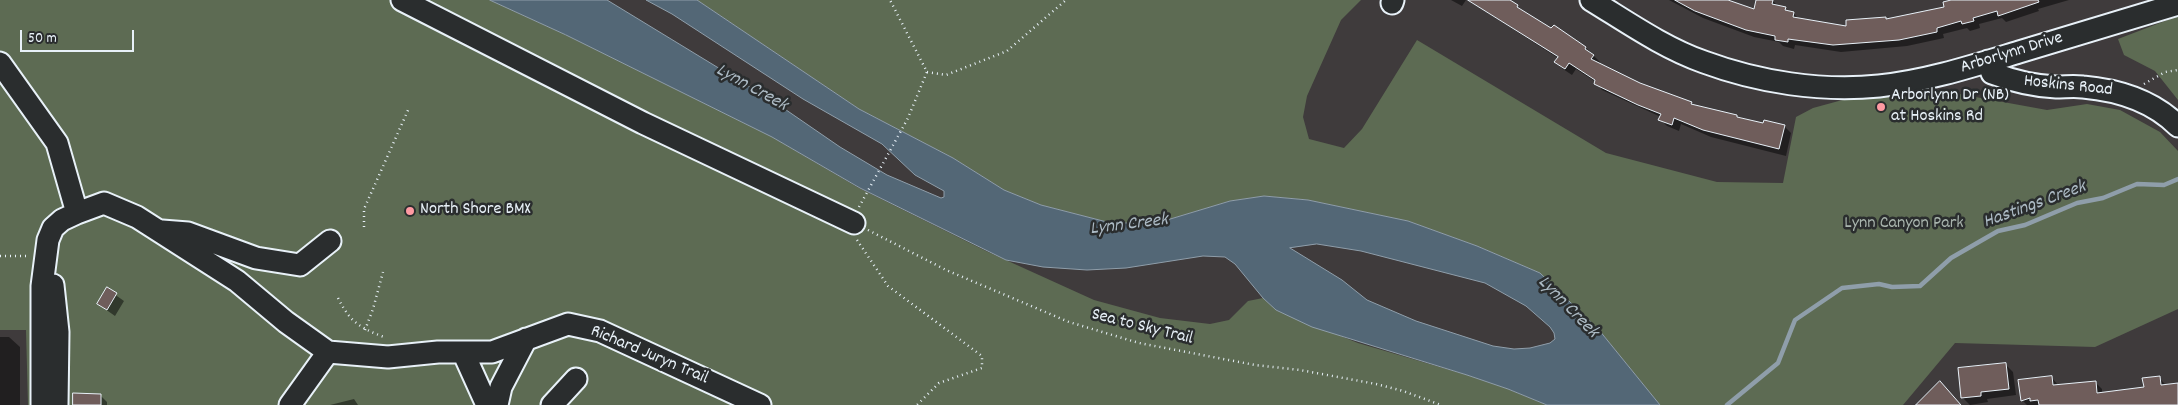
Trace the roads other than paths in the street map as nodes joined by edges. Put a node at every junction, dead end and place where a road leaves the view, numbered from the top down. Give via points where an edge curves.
1 (402, 0) edge
2 (1591, 0) edge
3 (2178, 4) edge
4 (1988, 61) junction
5 (0, 62) edge
6 (2178, 126) edge
7 (77, 213) junction
8 (856, 215) road end
9 (159, 231) junction
10 (330, 241) dead end
11 (46, 256) junction
12 (526, 339) junction
13 (328, 352) junction
14 (463, 352) junction
15 (576, 379) dead end
16 (42, 405) edge
17 (57, 405) edge
18 (290, 405) edge
19 (487, 405) edge
20 (497, 405) edge
21 (552, 405) edge
22 (760, 405) edge

1 - 8 street via 643,123
2 - 4 street, Arborlynn Drive via 1702,62 1783,82 1841,87 1879,86 1936,76
3 - 4 street, Arborlynn Drive
4 - 6 street, Hoskins Road via 1992,73 2009,80 2081,86 2125,94 2160,112
5 - 7 street via 57,143
7 - 9 street via 104,202
7 - 11 street via 53,228
9 - 10 street via 188,233 256,258 300,265
9 - 13 street via 237,281
11 - 16 street via 42,286
11 - 17 street via 58,332
12 - 14 street, Richard Juryn Trail via 492,352
12 - 20 street via 501,387
12 - 22 street, Richard Juryn Trail via 568,324 600,331
13 - 14 street, Richard Juryn Trail via 388,356
13 - 18 street
14 - 19 street
15 - 21 street

